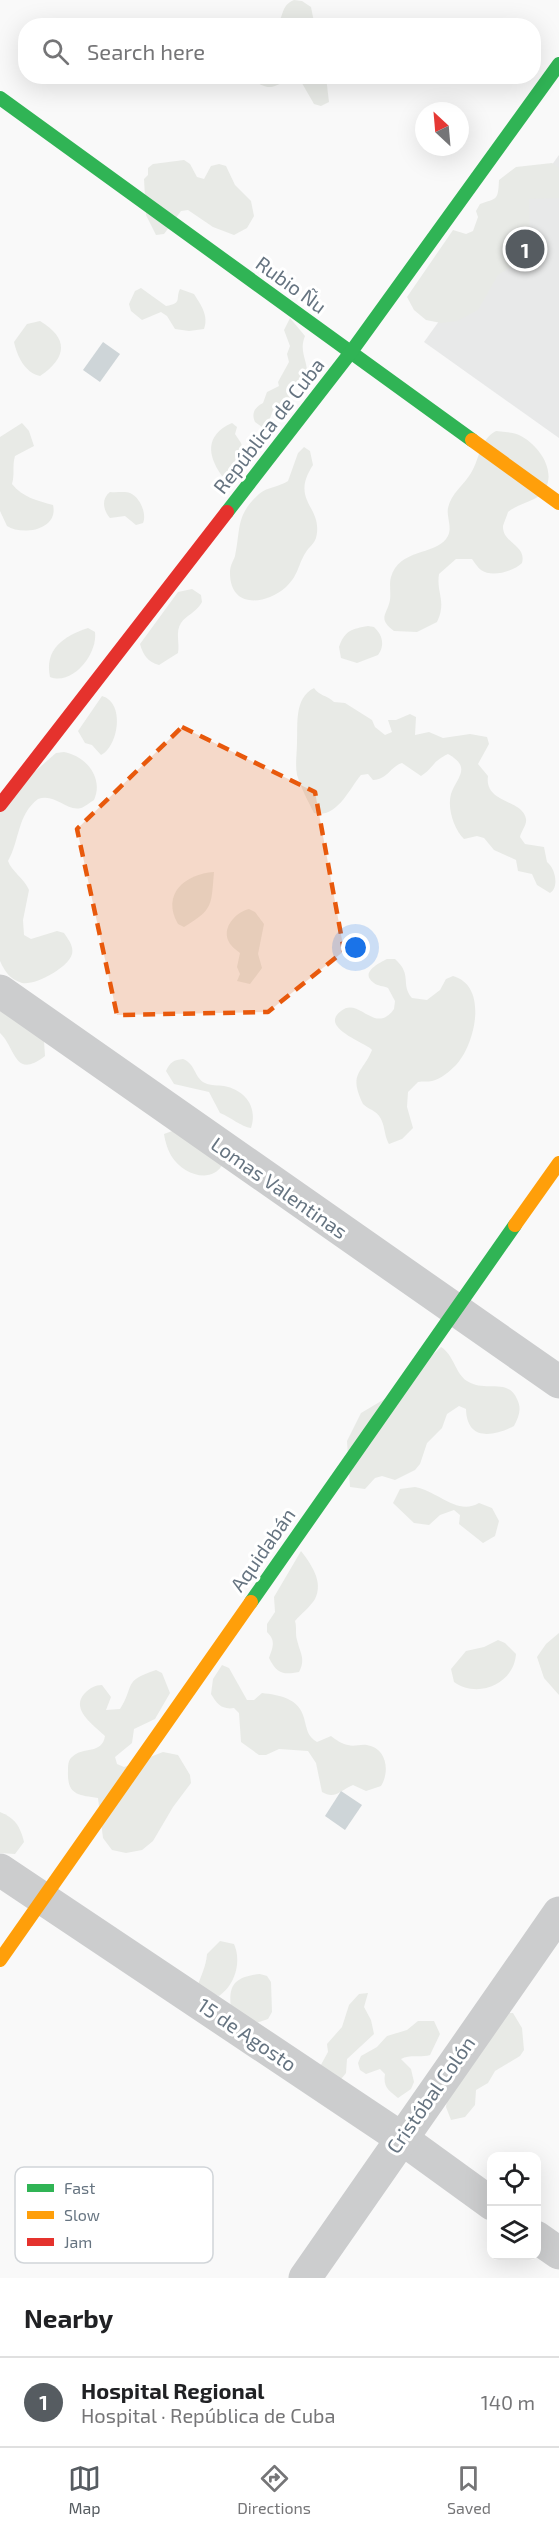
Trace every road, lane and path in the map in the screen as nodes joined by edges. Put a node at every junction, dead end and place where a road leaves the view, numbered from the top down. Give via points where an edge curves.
1 (559, 64) edge
2 (0, 98) edge
3 (351, 352) junction
4 (559, 503) edge
5 (0, 805) edge
6 (0, 991) edge
7 (559, 1163) edge
8 (456, 1312) junction
9 (559, 1382) edge
10 (0, 1870) edge
11 (42, 1898) junction
12 (559, 1913) edge
13 (0, 1960) edge
14 (401, 2138) junction
15 (487, 2200) edge
16 (541, 2240) edge
17 (559, 2253) edge
18 (305, 2278) edge

1 - 3 street, República de Cuba
2 - 3 street, Rubio Ñu
3 - 4 street, Rubio Ñu
3 - 5 street, República de Cuba
6 - 8 street, Lomas Valentinas
7 - 8 street, Aquidabán
8 - 9 street, Lomas Valentinas
8 - 11 street, Aquidabán
10 - 11 street, 15 de Agosto
11 - 13 street, Aquidabán
11 - 14 street, 15 de Agosto
12 - 14 street, Cristóbal Colón
14 - 15 street, 15 de Agosto
14 - 18 street, Cristóbal Colón
16 - 17 street

